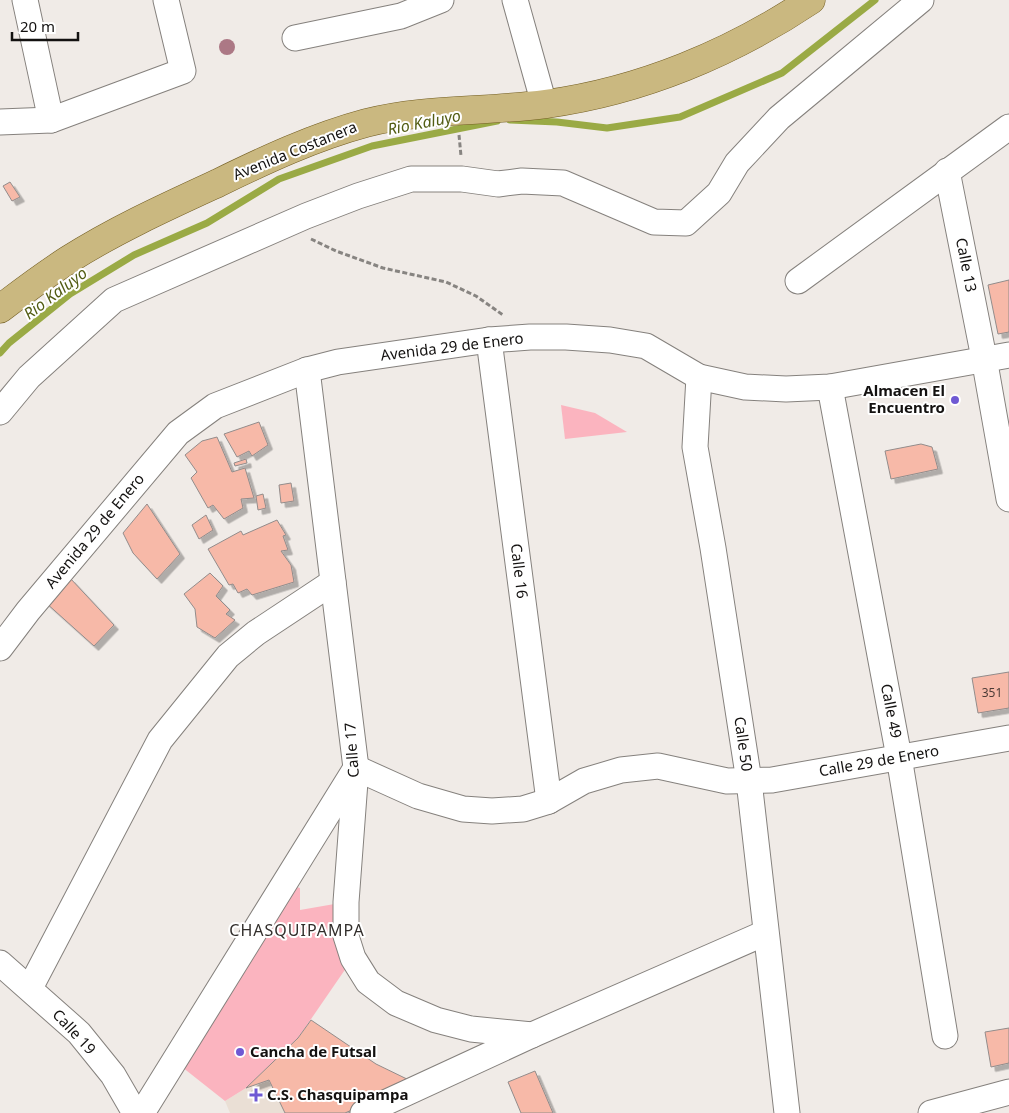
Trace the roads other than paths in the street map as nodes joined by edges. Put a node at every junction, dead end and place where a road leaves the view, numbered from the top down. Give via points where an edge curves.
1 (25, 0) edge
2 (166, 0) edge
3 (441, 0) edge
4 (515, 0) edge
5 (811, 0) edge
6 (921, 0) edge
7 (295, 38) dead end
8 (544, 104) junction
9 (51, 120) junction
10 (0, 122) edge
11 (1009, 127) edge
12 (947, 171) junction
13 (798, 281) dead end
14 (0, 309) edge
15 (489, 340) junction
16 (1009, 355) edge
17 (984, 358) junction
18 (307, 370) junction
19 (699, 377) junction
20 (830, 387) junction
21 (0, 412) edge
22 (1009, 500) edge
23 (333, 582) junction
24 (0, 648) edge
25 (1009, 738) edge
26 (899, 758) junction
27 (356, 768) junction
28 (749, 781) junction
29 (549, 801) junction
30 (765, 933) junction
31 (0, 963) edge
32 (30, 988) junction
33 (532, 1035) junction
34 (945, 1036) dead end
35 (1009, 1092) edge
36 (135, 1113) edge
37 (142, 1113) edge
38 (363, 1113) edge
39 (787, 1113) edge
40 (932, 1113) edge

1 - 9 street
2 - 9 street via 183,71
3 - 7 street via 401,16
4 - 8 street
5 - 8 main road, Avenida Costanera via 772,26 665,74 603,94
6 - 21 street via 779,118 737,163 719,193 686,223 654,222 563,184 411,179 283,226 114,300 28,378
8 - 14 main road, Avenida Costanera via 426,112 365,124 308,143 162,209 55,269
9 - 10 street
11 - 12 street
12 - 13 street
12 - 17 street, Calle 13
15 - 18 street, Avenida 29 de Enero via 338,362
15 - 19 street, Avenida 29 de Enero via 530,336 610,340 646,346
15 - 29 street, Calle 16
16 - 17 street, Avenida 29 de Enero
17 - 20 street, Avenida 29 de Enero
17 - 22 street, Calle 13
18 - 23 street, Calle 17
18 - 24 street, Avenida 29 de Enero via 215,406 178,433
19 - 20 street, Avenida 29 de Enero via 745,387
19 - 28 street, Calle 50 via 695,447 714,548
20 - 26 street, Calle 49
23 - 27 street, Calle 17
23 - 32 street via 256,633 228,656 160,740
25 - 26 street, Calle 29 de Enero
26 - 28 street, Calle 29 de Enero
26 - 34 street, Calle 49
27 - 29 street, Calle 29 de Enero via 418,796 463,809 492,811
27 - 33 street, Calle 17 via 346,936 353,958 368,982 396,1003 436,1020 471,1029
27 - 37 street
28 - 29 street, Calle 29 de Enero via 727,781 658,766 621,770 584,781
28 - 30 street, Calle 50
30 - 33 street
30 - 39 street, Calle 50
31 - 32 street, Calle 19
32 - 36 street, Calle 19 via 79,1033 113,1075
33 - 38 street
35 - 40 street

